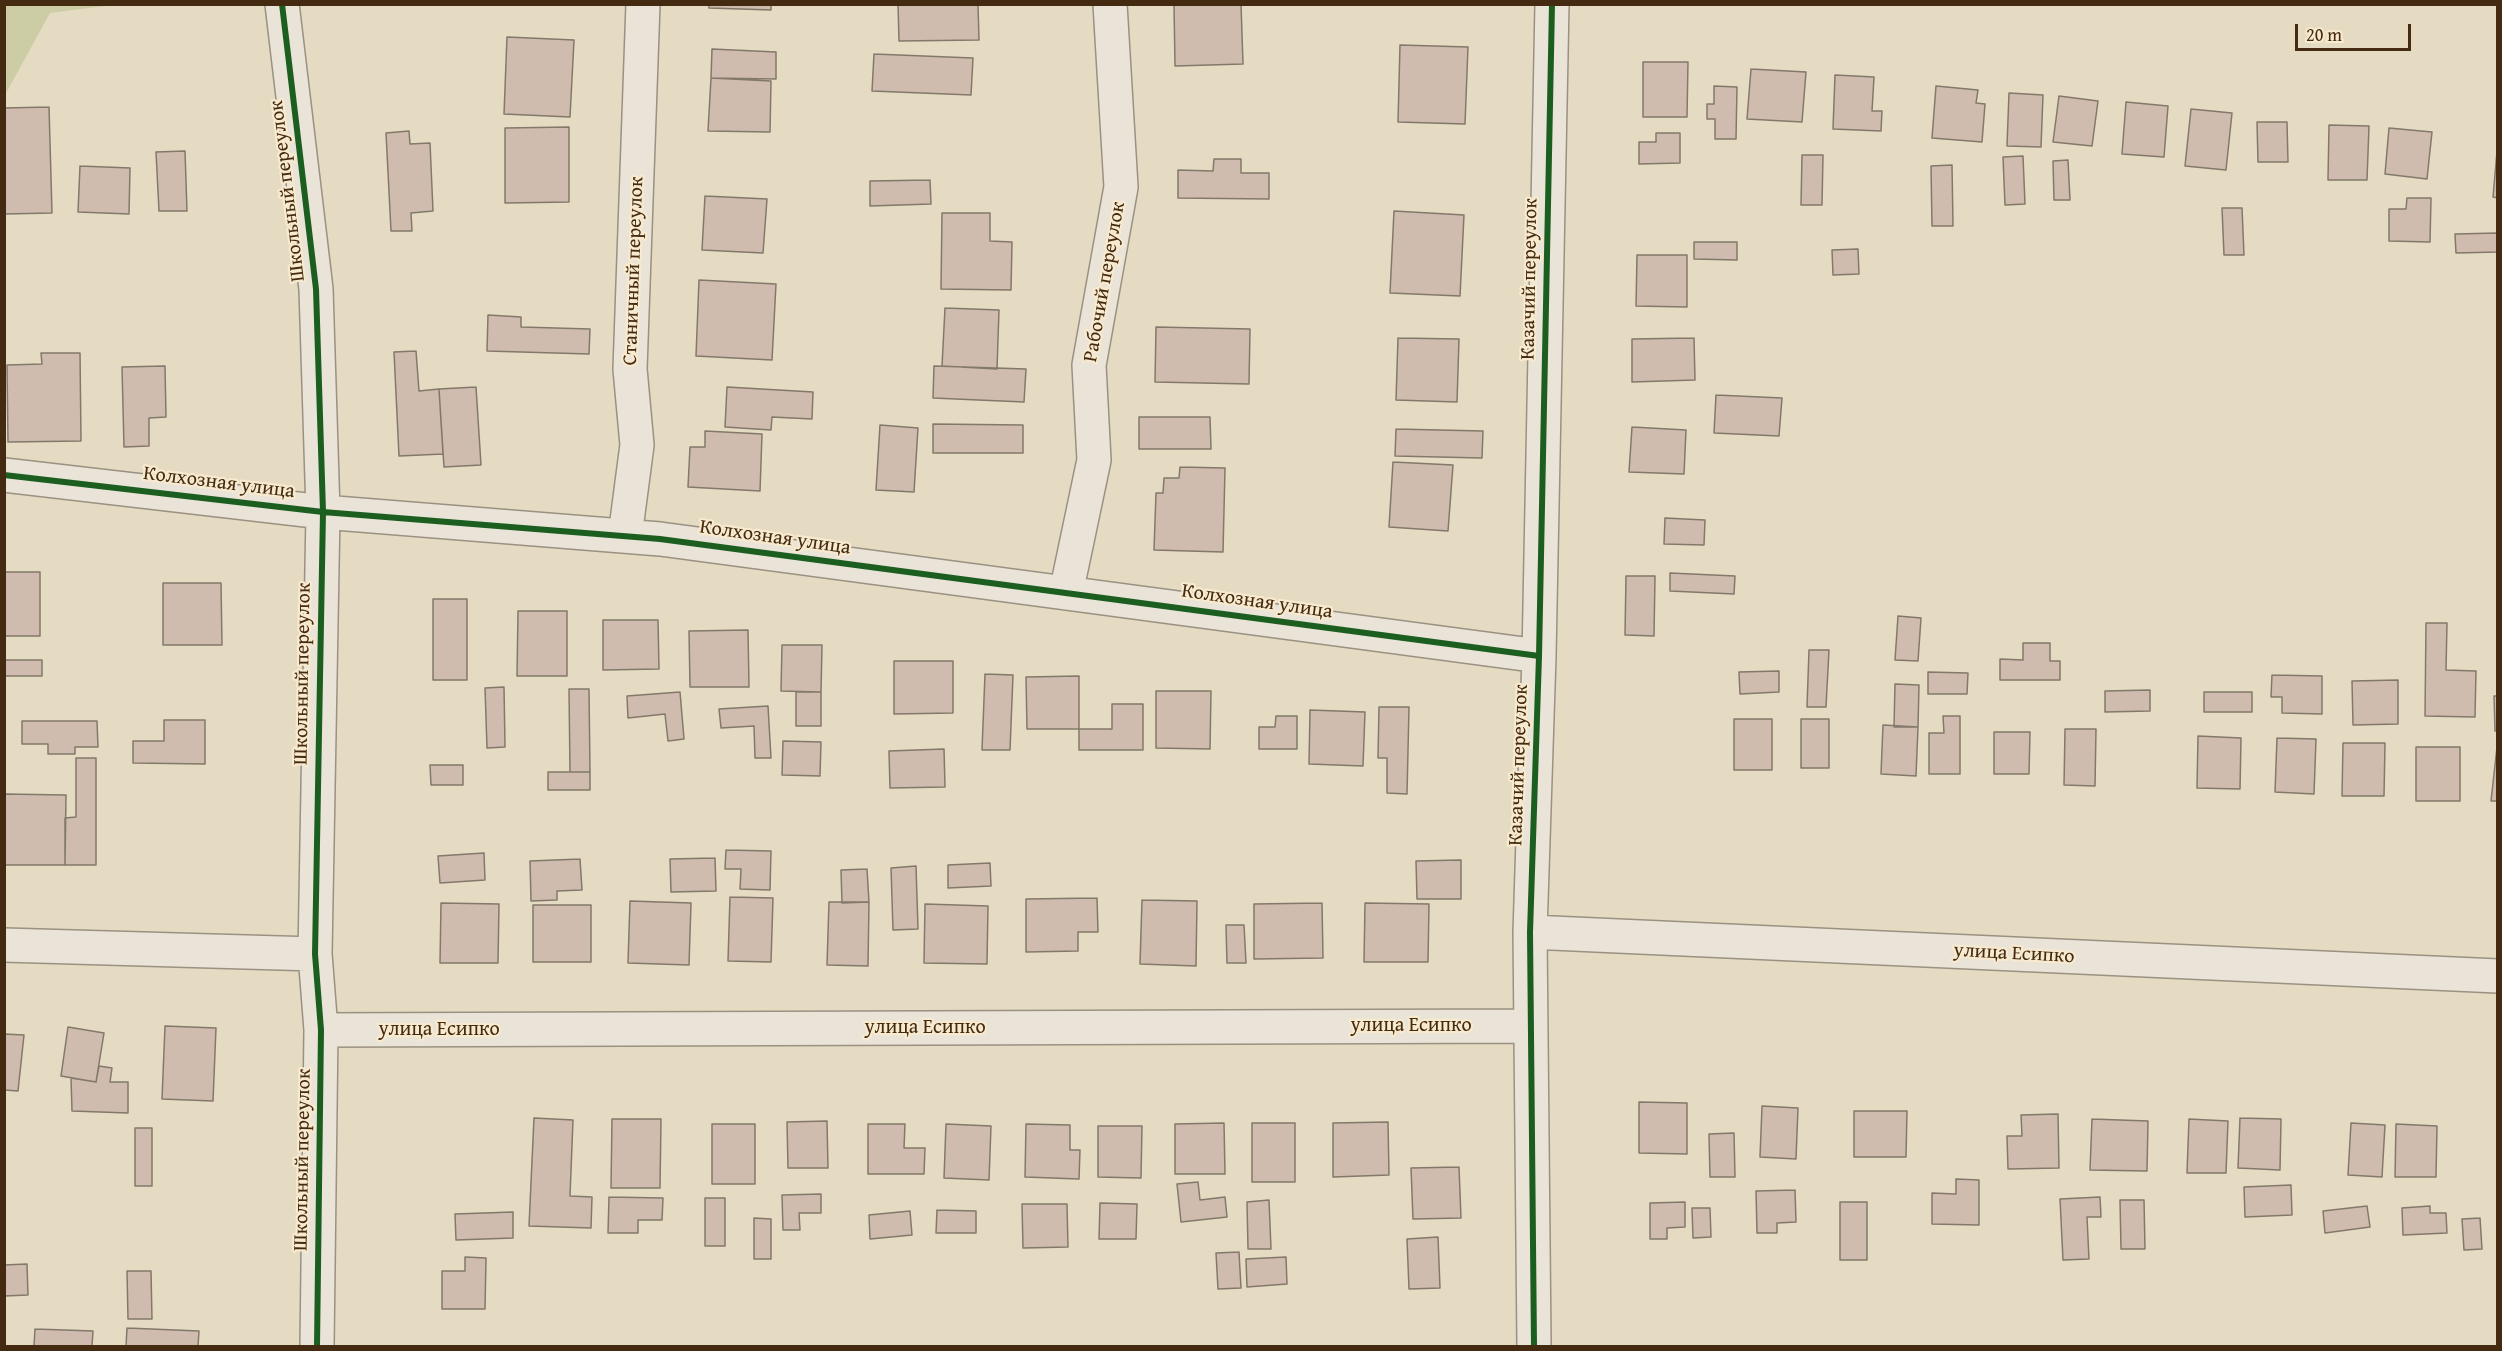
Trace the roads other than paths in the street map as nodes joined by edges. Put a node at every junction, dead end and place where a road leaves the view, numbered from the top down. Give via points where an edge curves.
1 (282, 4) edge
2 (643, 4) edge
3 (1110, 4) edge
4 (1552, 4) edge
5 (4, 475) edge
6 (323, 512) junction
7 (625, 536) junction
8 (1066, 593) junction
9 (1539, 656) junction
10 (1530, 932) junction
11 (4, 945) edge
12 (315, 954) junction
13 (2498, 976) edge
14 (1529, 1026) junction
15 (321, 1030) junction
16 (317, 1347) edge
17 (1534, 1347) edge

1 - 6 street, Школьный переулок via 316,290
2 - 7 street, Станичный переулок via 630,369 637,446
3 - 8 street, Рабочий переулок via 1121,187 1089,365 1094,460
4 - 9 street, Казачий переулок
5 - 6 street, Колхозная улица
6 - 7 street, Колхозная улица
6 - 12 street, Школьный переулок
7 - 8 street, Колхозная улица
8 - 9 street, Колхозная улица
9 - 10 street, Казачий переулок
10 - 13 street, улица Есипко
10 - 14 street, Казачий переулок
11 - 12 street
12 - 15 street, Школьный переулок
14 - 15 street, улица Есипко
14 - 17 street, Казачий переулок
15 - 16 street, Школьный переулок

